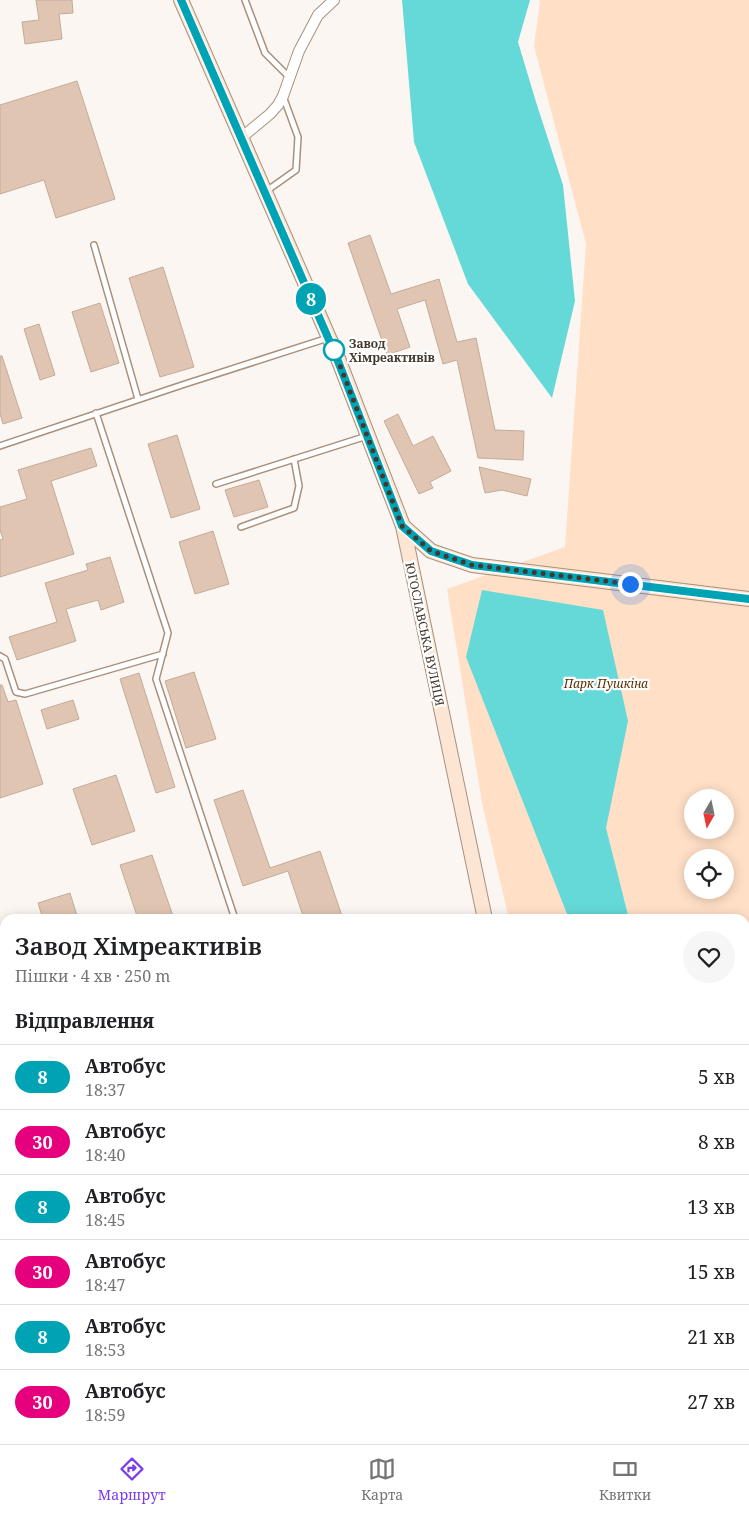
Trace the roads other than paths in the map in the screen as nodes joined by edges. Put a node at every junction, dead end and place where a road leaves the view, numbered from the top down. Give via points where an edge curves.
1 (181, 0) edge
2 (245, 0) edge
3 (334, 0) edge
4 (290, 78) junction
5 (283, 96) junction
6 (241, 138) junction
7 (265, 192) junction
8 (94, 245) dead end
9 (329, 338) junction
10 (138, 399) junction
11 (96, 413) junction
12 (368, 436) junction
13 (0, 446) edge
14 (294, 459) junction
15 (216, 484) dead end
16 (402, 526) junction
17 (241, 527) dead end
18 (749, 599) edge
19 (163, 654) junction
20 (0, 656) edge
21 (233, 914) edge
22 (484, 914) edge

1 - 6 main road, ЮГОСЛАВСЬКА ВУЛИЦЯ
2 - 4 lane via 265,53
3 - 4 street via 318,15 299,51
4 - 5 street
5 - 6 street via 270,114
5 - 7 lane via 298,137 296,170
6 - 7 main road, ЮГОСЛАВСЬКА ВУЛИЦЯ
7 - 9 main road, ЮГОСЛАВСЬКА ВУЛИЦЯ
8 - 10 lane
9 - 10 lane
9 - 12 main road, ЮГОСЛАВСЬКА ВУЛИЦЯ
10 - 11 lane
11 - 13 lane
11 - 19 lane via 168,633
12 - 14 lane
12 - 16 main road, ЮГОСЛАВСЬКА ВУЛИЦЯ
14 - 15 lane
14 - 17 lane via 299,486 294,508
16 - 18 main road via 431,551 472,565
16 - 22 main road, ЮГОСЛАВСЬКА ВУЛИЦЯ
19 - 20 lane via 25,694 16,692 6,659
19 - 21 lane via 156,680

